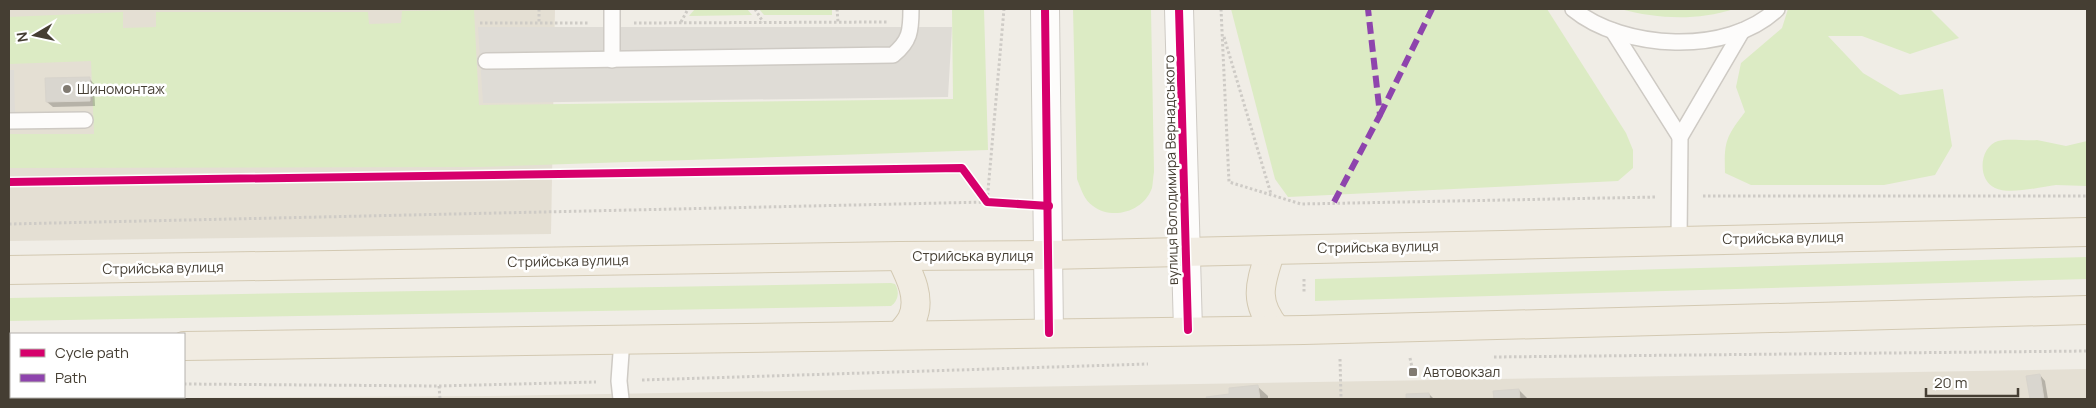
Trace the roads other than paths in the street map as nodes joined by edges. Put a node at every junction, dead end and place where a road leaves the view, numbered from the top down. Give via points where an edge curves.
1 (1045, 9) edge
2 (1179, 9) edge
3 (1572, 9) edge
4 (1777, 9) edge
5 (911, 15) edge
6 (612, 16) edge
7 (1612, 31) junction
8 (1742, 31) junction
9 (612, 60) junction
10 (486, 61) dead end
11 (85, 120) dead end
12 (9, 121) edge
13 (1680, 138) junction
14 (2087, 232) edge
15 (1679, 240) junction
16 (1271, 250) junction
17 (1185, 252) junction
18 (1047, 255) junction
19 (900, 256) junction
20 (9, 270) edge
21 (2087, 310) edge
22 (1276, 329) junction
23 (1188, 330) junction
24 (1049, 333) junction
25 (900, 335) junction
26 (622, 339) junction
27 (185, 346) edge
28 (621, 399) edge

1 - 18 street
2 - 17 street, вулиця Володимира Вернадського
3 - 7 lane
4 - 8 lane
5 - 9 lane via 911,28 904,46 892,55
6 - 9 lane
7 - 8 lane via 1668,41 1706,40
7 - 13 lane
8 - 13 lane
9 - 10 lane
11 - 12 lane
13 - 15 lane
14 - 15 main road, Стрийська вулиця
15 - 16 main road, Стрийська вулиця
16 - 17 main road, Стрийська вулиця
16 - 22 main road via 1260,294 1265,316
17 - 18 main road, Стрийська вулиця
17 - 23 street, вулиця Володимира Вернадського
18 - 19 main road, Стрийська вулиця
18 - 24 street
19 - 20 main road, Стрийська вулиця
19 - 25 main road via 911,278 915,297 912,318
21 - 22 main road
22 - 23 main road
23 - 24 main road
24 - 25 main road
25 - 26 main road
26 - 27 main road
26 - 28 lane

